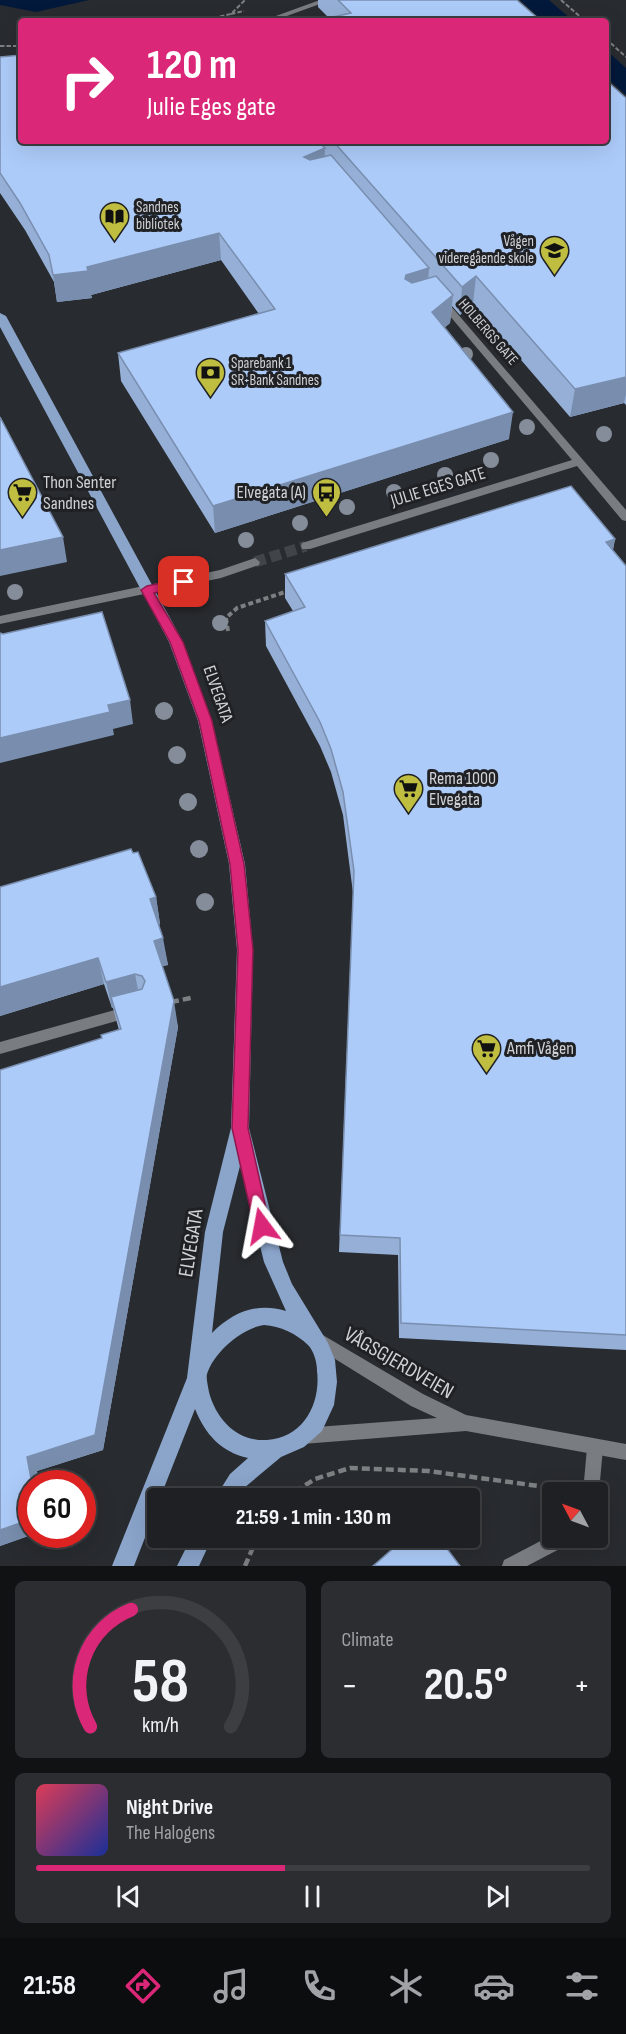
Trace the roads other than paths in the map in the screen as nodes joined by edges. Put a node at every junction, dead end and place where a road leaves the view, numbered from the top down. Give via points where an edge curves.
1 (327, 0) edge
2 (275, 18) edge
3 (430, 288) edge
4 (438, 297) junction
5 (426, 300) edge
6 (0, 316) edge
7 (580, 461) junction
8 (626, 517) edge
9 (306, 546) tunnel mouth
10 (255, 562) tunnel mouth
11 (147, 590) junction
12 (0, 621) edge
13 (141, 1008) edge
14 (0, 1048) edge
15 (240, 1128) junction
16 (312, 1337) junction
17 (198, 1373) junction
18 (465, 1423) junction
19 (303, 1436) junction
20 (596, 1448) junction
21 (275, 1449) junction
22 (626, 1452) edge
23 (592, 1482) edge
24 (232, 1488) edge
25 (197, 1548) edge
26 (545, 1548) edge
27 (123, 1566) edge
28 (188, 1566) edge
29 (510, 1566) edge

1 - 2 street
3 - 4 street, HOLBERGS GATE
4 - 5 street
4 - 7 street, HOLBERGS GATE
6 - 11 main road, ELVEGATA
7 - 8 street, HOLBERGS GATE
7 - 9 street, JULIE EGES GATE
10 - 11 street via 221,574
11 - 12 street
11 - 15 main road, ELVEGATA via 176,642 205,721 237,864 245,950
13 - 14 street
15 - 16 main road, ELVEGATA via 262,1226 281,1282
15 - 17 main road, ELVEGATA via 214,1232
16 - 17 main road via 285,1320 244,1320 224,1331
16 - 18 street, VÅGSGJERDVEIEN via 417,1400
16 - 19 main road via 325,1360 327,1395 319,1418
17 - 21 main road via 203,1407 210,1423 226,1439 255,1450
17 - 27 main road, ELVEGATA
18 - 19 street, VÅGSGJERDVEIEN
18 - 20 street, VÅGSGJERDVEIEN
19 - 21 main road
20 - 22 street, VÅGSGJERDVEIEN
20 - 23 street
21 - 24 main road
25 - 28 main road
26 - 29 street

